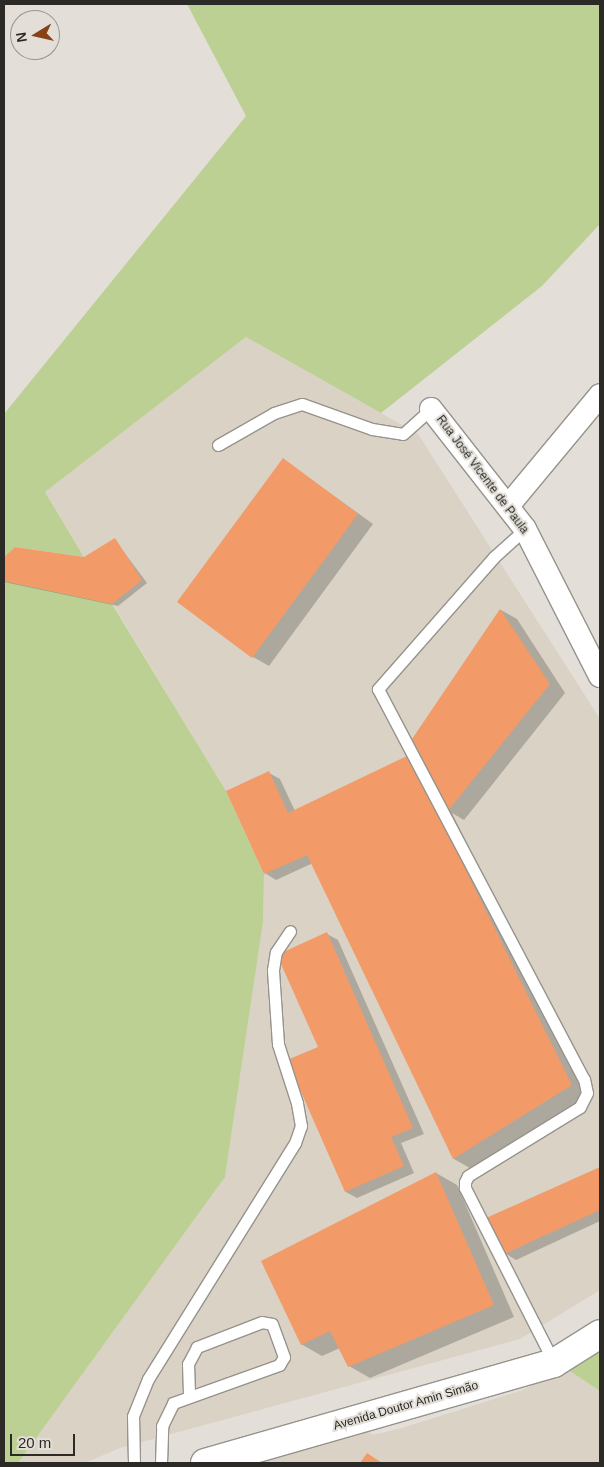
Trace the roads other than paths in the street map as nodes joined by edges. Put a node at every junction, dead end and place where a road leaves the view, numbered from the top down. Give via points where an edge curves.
1 (600, 395) edge
2 (431, 409) joint
3 (218, 445) dead end
4 (508, 506) junction
5 (525, 528) junction
6 (600, 676) edge
7 (290, 931) dead end
8 (600, 1334) edge
9 (554, 1363) junction
10 (189, 1396) junction
11 (134, 1463) edge
12 (161, 1463) edge
13 (205, 1463) edge

1 - 4 street
2 - 3 lane via 403,434 372,429 302,404 274,412
2 - 4 street, Rua José Vicente de Paula
4 - 5 street, Rua José Vicente de Paula
5 - 6 street, Rua José Vicente de Paula
5 - 9 lane via 494,557 378,689 584,1079 587,1093 580,1107 468,1176 465,1182 465,1188
7 - 11 lane via 276,952 273,970 277,992 278,1044 301,1126 295,1143 148,1379 133,1416
8 - 9 street, Avenida Doutor Amin Simão
9 - 13 street, Avenida Doutor Amin Simão
10 - 10 lane via 279,1365 284,1357 272,1324 262,1322 197,1347 188,1364
10 - 12 lane via 173,1403 162,1426

